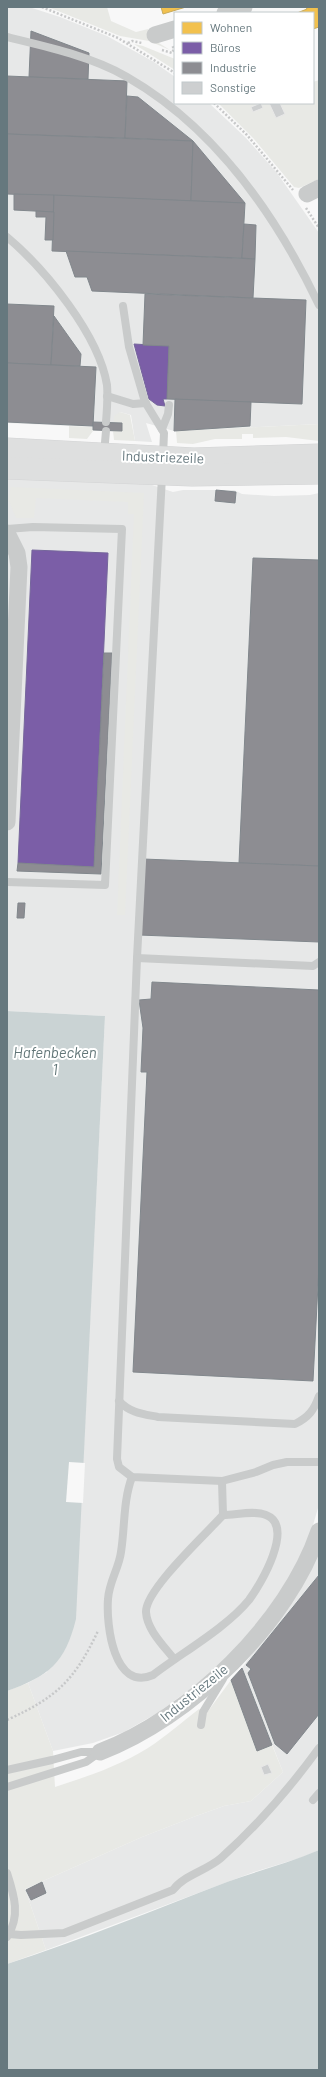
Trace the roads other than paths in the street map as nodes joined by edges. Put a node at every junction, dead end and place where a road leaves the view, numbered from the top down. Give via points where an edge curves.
1 (244, 7) edge
2 (228, 12) edge
3 (174, 28) edge
4 (155, 35) dead end
5 (7, 37) edge
6 (7, 237) edge
7 (319, 305) edge
8 (123, 306) dead end
9 (107, 396) junction
10 (146, 404) junction
11 (169, 404) dead end
12 (106, 422) dead end
13 (162, 429) junction
14 (106, 431) dead end
15 (7, 449) edge
16 (319, 455) edge
17 (103, 463) junction
18 (162, 466) junction
19 (7, 468) edge
20 (319, 473) edge
21 (7, 529) edge
22 (7, 533) edge
23 (7, 822) edge
24 (7, 882) edge
25 (137, 958) junction
26 (319, 962) edge
27 (319, 1396) edge
28 (119, 1401) junction
29 (319, 1462) edge
30 (132, 1477) junction
31 (222, 1481) junction
32 (223, 1516) junction
33 (319, 1531) edge
34 (238, 1656) junction
35 (174, 1659) junction
36 (201, 1725) dead end
37 (319, 1748) edge
38 (100, 1752) junction
39 (7, 1770) edge
40 (7, 1787) edge
41 (319, 1793) edge
42 (313, 1800) dead end
43 (7, 1873) edge
44 (8, 1935) edge

1 - 2 street
3 - 4 street
5 - 7 lane via 88,60 127,77 162,100 206,137 231,164 266,211 301,267
6 - 9 lane via 38,267 75,315 100,362 107,385
8 - 10 lane via 129,347
9 - 10 lane via 133,404
9 - 12 lane
10 - 13 lane
11 - 13 lane
13 - 18 lane
14 - 17 lane
15 - 17 main road, Industriezeile
16 - 18 main road, Industriezeile via 235,458
17 - 18 main road, Industriezeile
17 - 19 main road, Industriezeile
18 - 20 main road, Industriezeile
18 - 25 lane
21 - 24 lane via 122,529 105,885
22 - 23 street via 17,552 19,567
25 - 26 lane via 313,966
25 - 28 lane
27 - 28 lane via 314,1410 306,1419 295,1424 158,1417 126,1409
28 - 30 lane via 117,1459 119,1467
29 - 31 lane via 287,1462
30 - 31 lane
30 - 35 lane via 126,1495 121,1553 108,1598 109,1624 117,1658 130,1675 146,1678 154,1675
31 - 32 lane
32 - 35 lane via 162,1581 148,1601 146,1611 149,1622 156,1636
32 - 35 lane via 265,1514 277,1525 277,1544 266,1570 248,1600 224,1622
33 - 34 street, Industriezeile via 309,1557 292,1586 260,1631
34 - 36 lane via 203,1712
34 - 38 street, Industriezeile via 193,1698 132,1738
37 - 44 lane via 244,1838 213,1865 179,1882 173,1890 64,1933
38 - 39 lane, Industriezeile via 81,1752
38 - 40 lane via 86,1762
41 - 42 lane
43 - 44 lane via 16,1911

